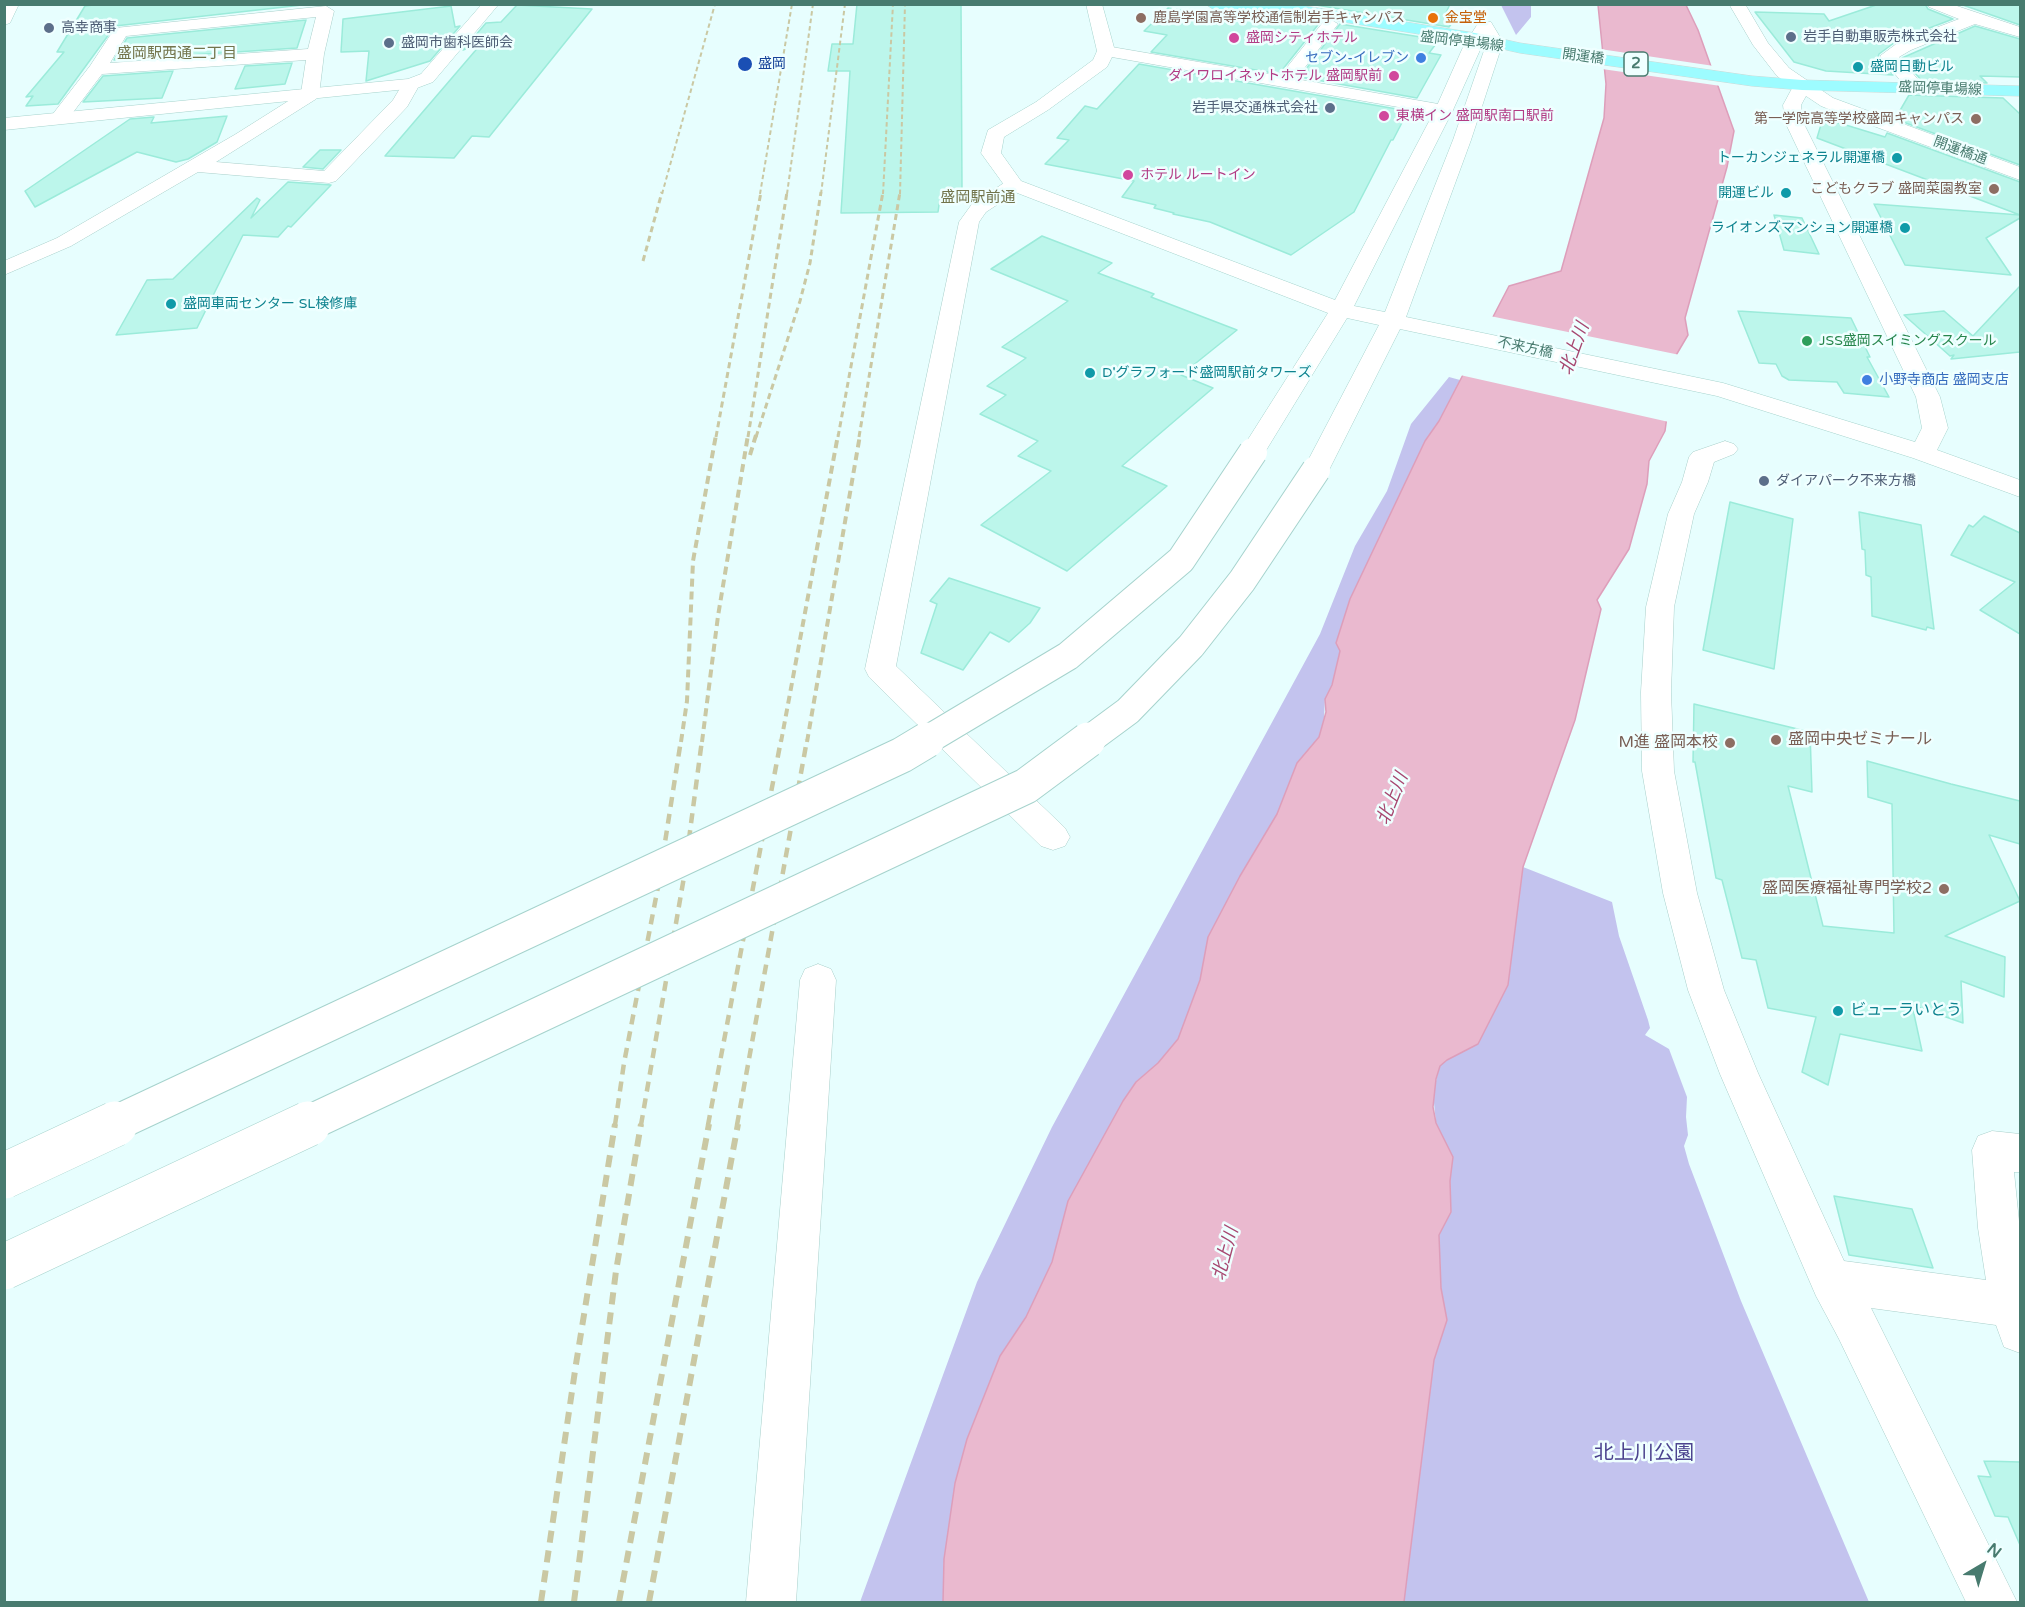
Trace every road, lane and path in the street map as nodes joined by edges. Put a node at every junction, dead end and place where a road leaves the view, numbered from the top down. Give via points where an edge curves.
1 (11, 4) edge
2 (491, 4) edge
3 (1094, 4) edge
4 (1213, 4) edge
5 (1258, 4) edge
6 (1737, 4) edge
7 (1935, 4) edge
8 (1324, 14) edge
9 (1974, 19) junction
10 (4, 20) edge
11 (1478, 31) junction
12 (2020, 32) edge
13 (1493, 45) junction
14 (1520, 48) joint
15 (1106, 51) junction
16 (315, 54) junction
17 (97, 69) junction
18 (1752, 81) joint
19 (1286, 82) junction
20 (411, 84) junction
21 (1802, 85) junction
22 (1916, 88) junction
23 (2020, 91) edge
24 (310, 95) junction
25 (1444, 110) junction
26 (58, 119) junction
27 (4, 124) edge
28 (194, 166) junction
29 (2020, 174) edge
30 (1014, 185) junction
31 (4, 269) edge
32 (1341, 310) junction
33 (1393, 320) junction
34 (1725, 449) dead end
35 (1922, 453) junction
36 (2020, 489) edge
37 (1053, 837) dead end
38 (818, 980) dead end
39 (2020, 1153) edge
40 (4, 1176) edge
41 (4, 1267) edge
42 (1831, 1281) junction
43 (2016, 1318) edge
44 (771, 1602) edge
45 (1992, 1602) edge

1 - 10 street
2 - 20 street via 427,78
3 - 15 street
4 - 8 main road, 盛岡停車場線 / 2
5 - 8 main road, 盛岡停車場線 / 2
6 - 21 street, 開運橋通 via 1761,45 1783,72
7 - 9 street
8 - 11 main road, 盛岡停車場線 / 2
8 - 19 street
9 - 12 street
9 - 22 street via 1889,56
11 - 13 main road, 盛岡停車場線 / 2
11 - 25 street
13 - 14 main road, 盛岡停車場線 / 2
13 - 33 street via 1462,140
14 - 18 main road, 開運橋 / 2
15 - 19 street
15 - 30 street via 1101,63 1042,106 994,134 991,153
16 - 17 street
16 - 17 street via 326,12 121,32
16 - 24 street
17 - 26 street
18 - 21 main road, 盛岡停車場線 / 2
19 - 25 street
20 - 24 street
20 - 28 street via 401,103 329,177
21 - 22 main road, 盛岡停車場線 / 2
21 - 29 street, 開運橋通 via 1846,110
21 - 35 street via 1792,105 1794,122 1928,397 1935,428
22 - 23 main road, 盛岡停車場線 / 2
24 - 26 street
24 - 28 street
25 - 32 street
26 - 27 street
28 - 31 street via 64,242
30 - 32 street, 不来方橋
30 - 37 street via 979,208 969,222 879,669
32 - 33 street, 不来方橋
32 - 40 street, bridge via 1181,560 1068,656 902,755
33 - 35 street, 不来方橋 via 1722,390
33 - 41 street, bridge via 1316,470 1242,581 1191,646 1128,711 1026,786
34 - 42 street via 1702,457 1681,514 1660,607 1658,771 1680,893 1706,990
35 - 36 street, 不来方橋
38 - 44 street
39 - 43 street via 1992,1150 1999,1228
42 - 43 street
42 - 45 street

